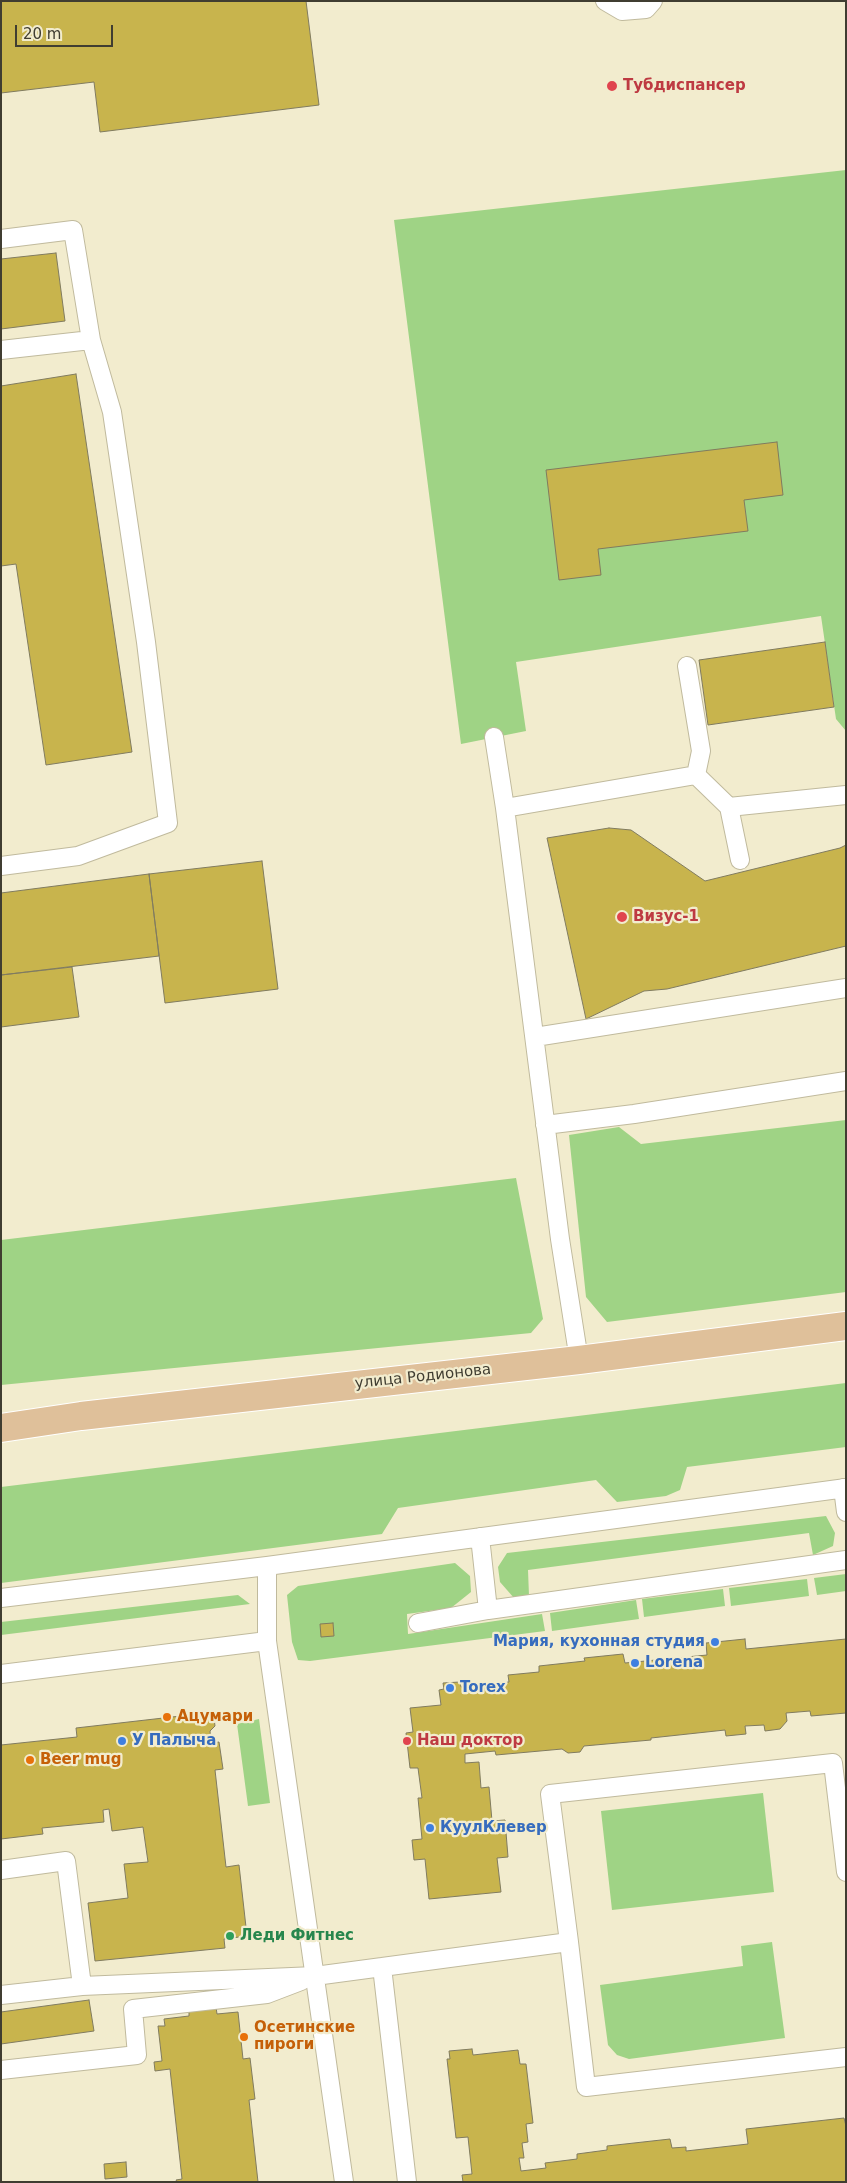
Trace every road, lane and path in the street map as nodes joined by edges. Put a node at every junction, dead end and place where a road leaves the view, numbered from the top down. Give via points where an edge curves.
1 (605, 1) edge
2 (653, 1) edge
3 (1, 239) edge
4 (91, 340) junction
5 (1, 350) edge
6 (687, 666) dead end
7 (494, 737) dead end
8 (696, 775) junction
9 (846, 795) edge
10 (730, 807) junction
11 (506, 808) junction
12 (740, 860) dead end
13 (1, 866) edge
14 (846, 988) edge
15 (535, 1037) junction
16 (846, 1080) edge
17 (545, 1125) junction
18 (846, 1326) edge
19 (579, 1360) junction
20 (1, 1428) edge
21 (845, 1488) edge
22 (846, 1512) edge
23 (480, 1537) junction
24 (846, 1560) edge
25 (267, 1566) junction
26 (1, 1598) edge
27 (488, 1610) junction
28 (418, 1623) dead end
29 (267, 1641) junction
30 (1, 1674) edge
31 (1, 1870) edge
32 (846, 1872) edge
33 (569, 1942) junction
34 (382, 1967) junction
35 (315, 1976) junction
36 (82, 1986) junction
37 (1, 1995) edge
38 (846, 2056) edge
39 (1, 2070) edge
40 (344, 2182) edge
41 (407, 2182) edge

1 - 2 lane via 622,11 646,9
3 - 4 lane via 73,230
4 - 5 lane
4 - 13 lane via 112,412 146,642 168,823 78,856
6 - 8 lane via 701,751
7 - 11 lane
8 - 10 lane
8 - 11 lane
9 - 10 lane
10 - 12 lane
11 - 15 lane
14 - 15 lane
15 - 17 lane
16 - 17 lane
17 - 19 lane
18 - 19 main road, улица Родионова
19 - 20 main road, улица Родионова via 81,1416
21 - 22 lane
21 - 23 lane
23 - 25 lane
23 - 27 lane
24 - 27 lane
25 - 26 lane
25 - 29 lane
27 - 28 lane
29 - 30 lane
29 - 35 lane
31 - 36 lane via 66,1861
32 - 33 lane via 833,1763 550,1794
33 - 34 lane
33 - 38 lane via 586,2087
34 - 35 lane
34 - 41 lane
35 - 36 lane
35 - 39 lane via 266,1994 133,2009 137,2055
35 - 40 lane
36 - 37 lane

